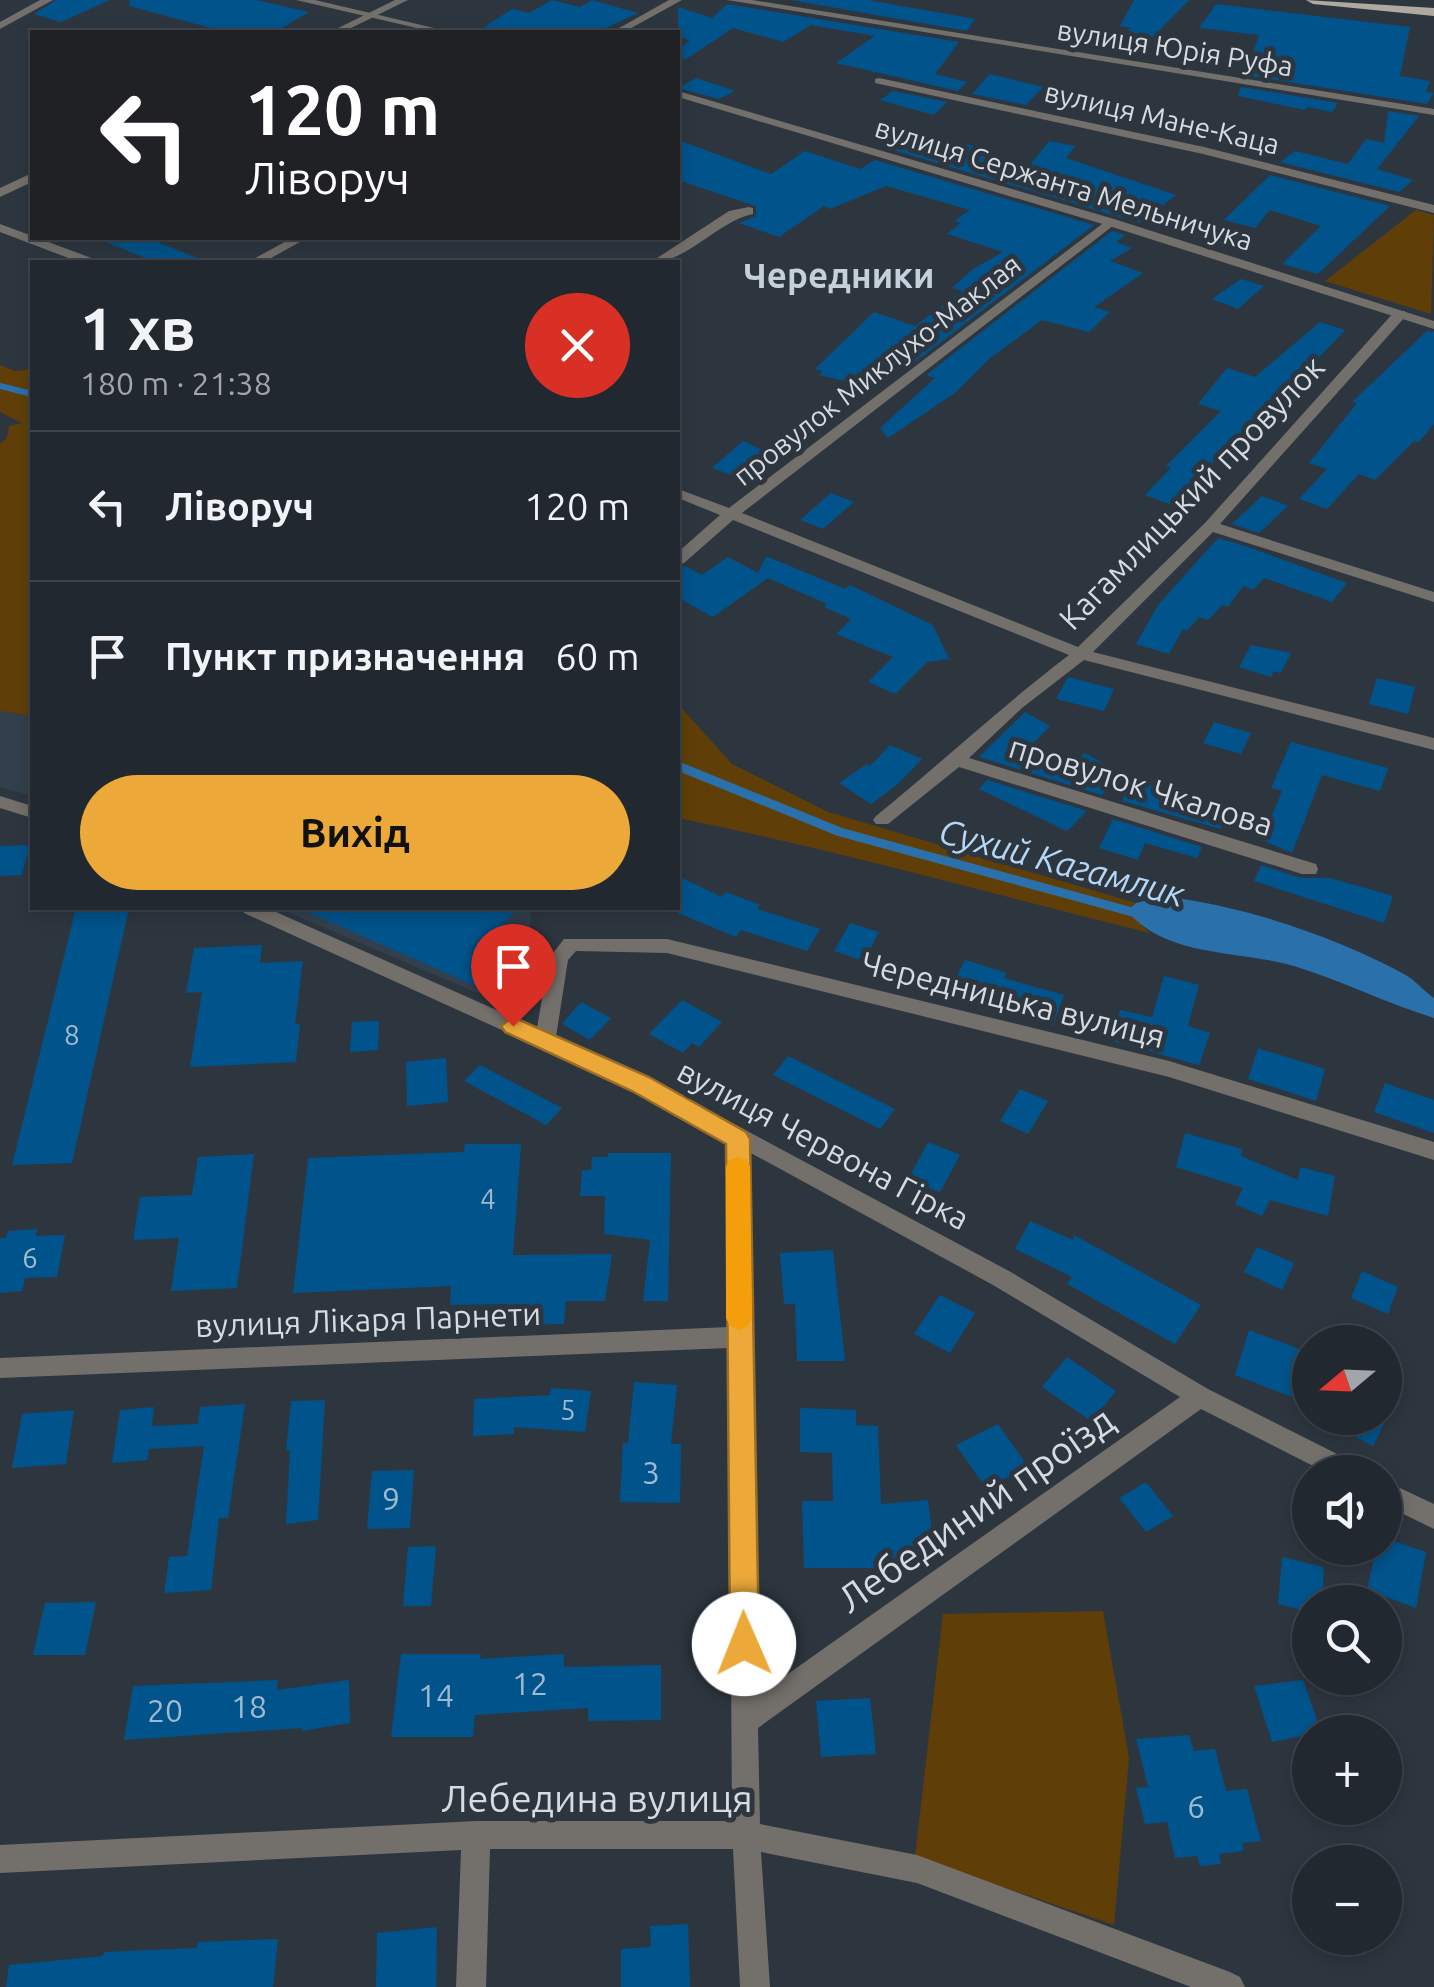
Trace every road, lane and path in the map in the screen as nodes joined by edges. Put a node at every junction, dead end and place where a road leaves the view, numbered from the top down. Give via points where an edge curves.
1 (48, 0) edge
2 (301, 0) edge
3 (403, 0) edge
4 (677, 0) edge
5 (732, 0) edge
6 (1313, 0) edge
7 (1434, 12) edge
8 (372, 15) junction
9 (0, 26) edge
10 (340, 30) edge
11 (437, 30) edge
12 (621, 30) edge
13 (878, 81) dead end
14 (680, 95) edge
15 (1434, 112) edge
16 (30, 178) edge
17 (0, 192) edge
18 (1434, 209) edge
19 (749, 211) dead end
20 (1110, 222) junction
21 (0, 228) edge
22 (30, 239) edge
23 (31, 240) edge
24 (298, 240) edge
25 (84, 260) edge
26 (259, 260) edge
27 (661, 260) edge
28 (1400, 314) junction
29 (1434, 325) edge
30 (680, 494) edge
31 (731, 514) junction
32 (1210, 526) junction
33 (680, 558) edge
34 (1434, 597) edge
35 (1081, 654) junction
36 (1434, 744) edge
37 (956, 760) junction
38 (0, 802) edge
39 (30, 811) edge
40 (882, 820) dead end
41 (1308, 869) dead end
42 (254, 910) edge
43 (546, 1041) junction
44 (738, 1139) junction
45 (1434, 1151) edge
46 (739, 1338) junction
47 (0, 1368) edge
48 (1200, 1396) junction
49 (1315, 1455) edge
50 (1402, 1501) edge
51 (1434, 1518) edge
52 (746, 1720) junction
53 (476, 1835) junction
54 (746, 1835) junction
55 (0, 1859) edge
56 (471, 1987) edge
57 (755, 1987) edge
58 (1230, 1987) edge

1 - 9 street
2 - 8 street
3 - 8 street
4 - 12 street
5 - 15 street, вулиця Юрія Руфа
6 - 7 main road
8 - 10 street
8 - 11 street
13 - 18 street, вулиця Мане-Каца
14 - 20 street, вулиця Сержанта Мельничука
16 - 17 street
19 - 27 street via 732,214
20 - 28 street, вулиця Сержанта Мельничука
20 - 31 street, провулок Миклухо-Маклая
21 - 22 street
23 - 25 street
24 - 26 street
28 - 29 street, вулиця Сержанта Мельничука
28 - 32 street, Кагамлицький провулок
30 - 31 street
31 - 33 street, провулок Миклухо-Маклая
31 - 35 street
32 - 34 street
32 - 35 street, Кагамлицький провулок
35 - 36 street
35 - 37 street, Кагамлицький провулок
37 - 40 street, Кагамлицький провулок
37 - 41 street, провулок Чкалова
38 - 39 street
42 - 43 street, вулиця Червона Гірка
43 - 44 street, вулиця Червона Гірка
43 - 45 street, Чередницька вулиця via 559,958 571,944 667,946 1169,1069
44 - 46 street
44 - 48 street, вулиця Червона Гірка via 1001,1278
46 - 47 street, вулиця Лікаря Парнети
46 - 52 street
48 - 49 street, вулиця Червона Гірка
48 - 52 street, Лебединий проїзд
50 - 51 street
52 - 54 street
53 - 54 street, Лебедина вулиця
53 - 55 street, Лебедина вулиця
53 - 56 street
54 - 57 street
54 - 58 street, Лебедина вулиця via 917,1869

